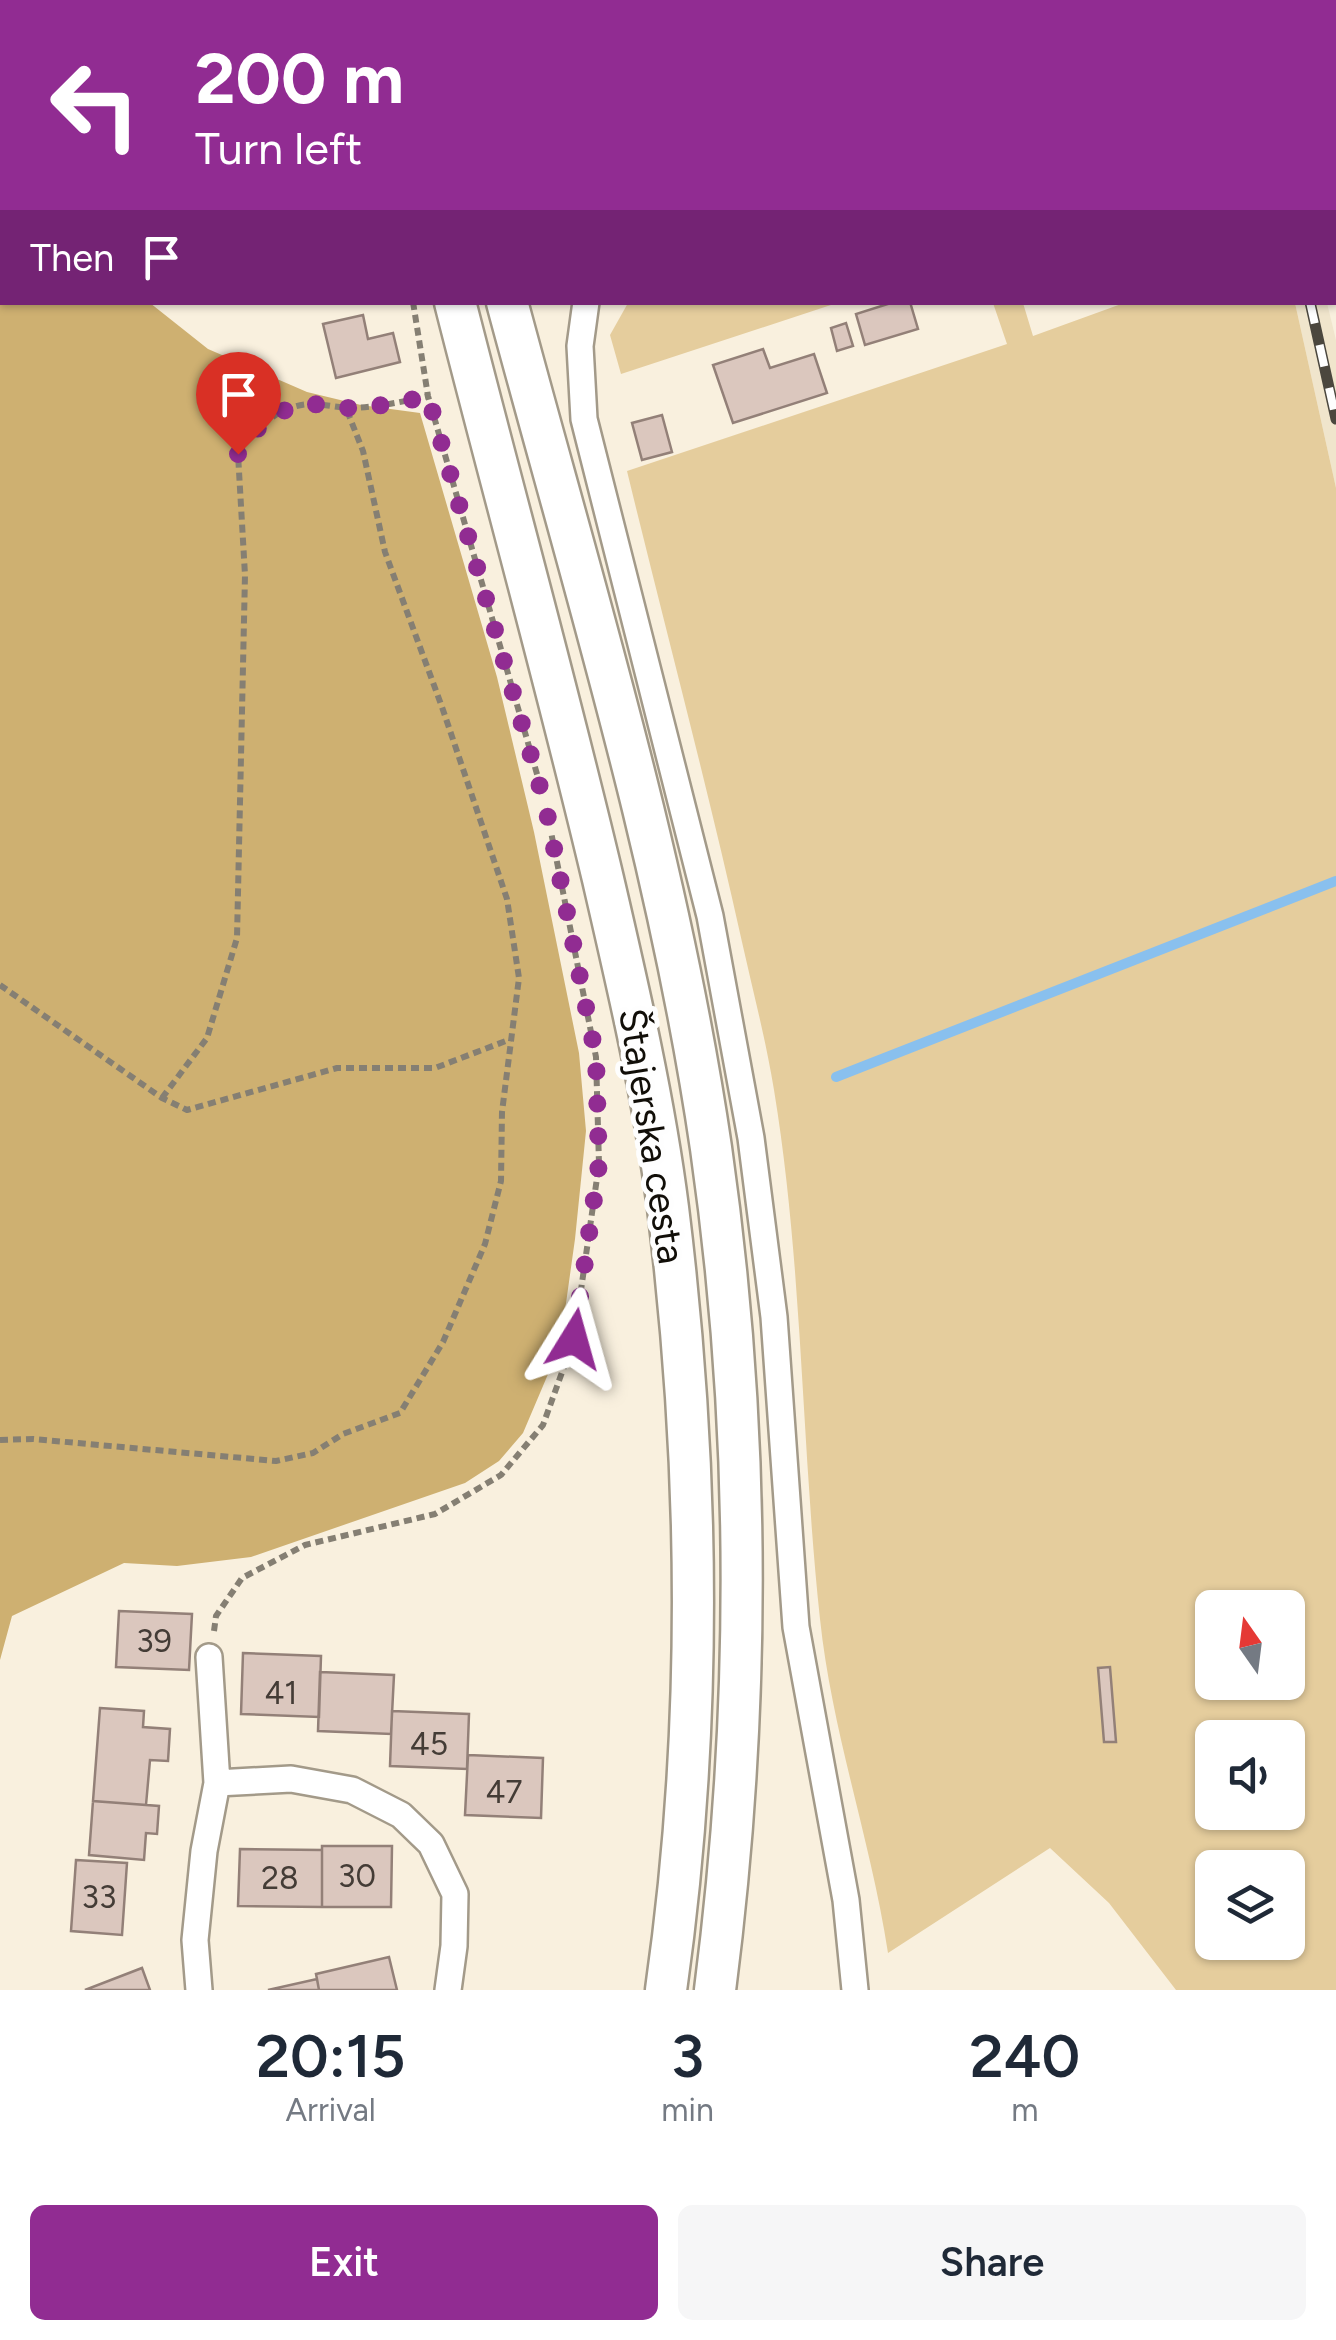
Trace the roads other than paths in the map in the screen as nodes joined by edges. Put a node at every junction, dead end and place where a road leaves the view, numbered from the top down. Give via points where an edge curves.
1 (457, 305) edge
2 (508, 305) edge
3 (586, 305) edge
4 (209, 1657) road end
5 (217, 1783) junction
6 (200, 1990) edge
7 (448, 1990) edge
8 (666, 1990) edge
9 (715, 1990) edge
10 (855, 1990) edge

1 - 8 main road, Štajerska cesta via 626,978 667,1204 689,1407 694,1580 686,1799
2 - 9 main road, Štajerska cesta via 643,810 710,1147 741,1456 742,1634
3 - 10 street via 580,346 584,419 710,916 751,1138 774,1317 796,1627 846,1900
4 - 5 street
5 - 6 street via 195,1940
5 - 7 street via 291,1779 352,1790 401,1814 431,1844 455,1894

